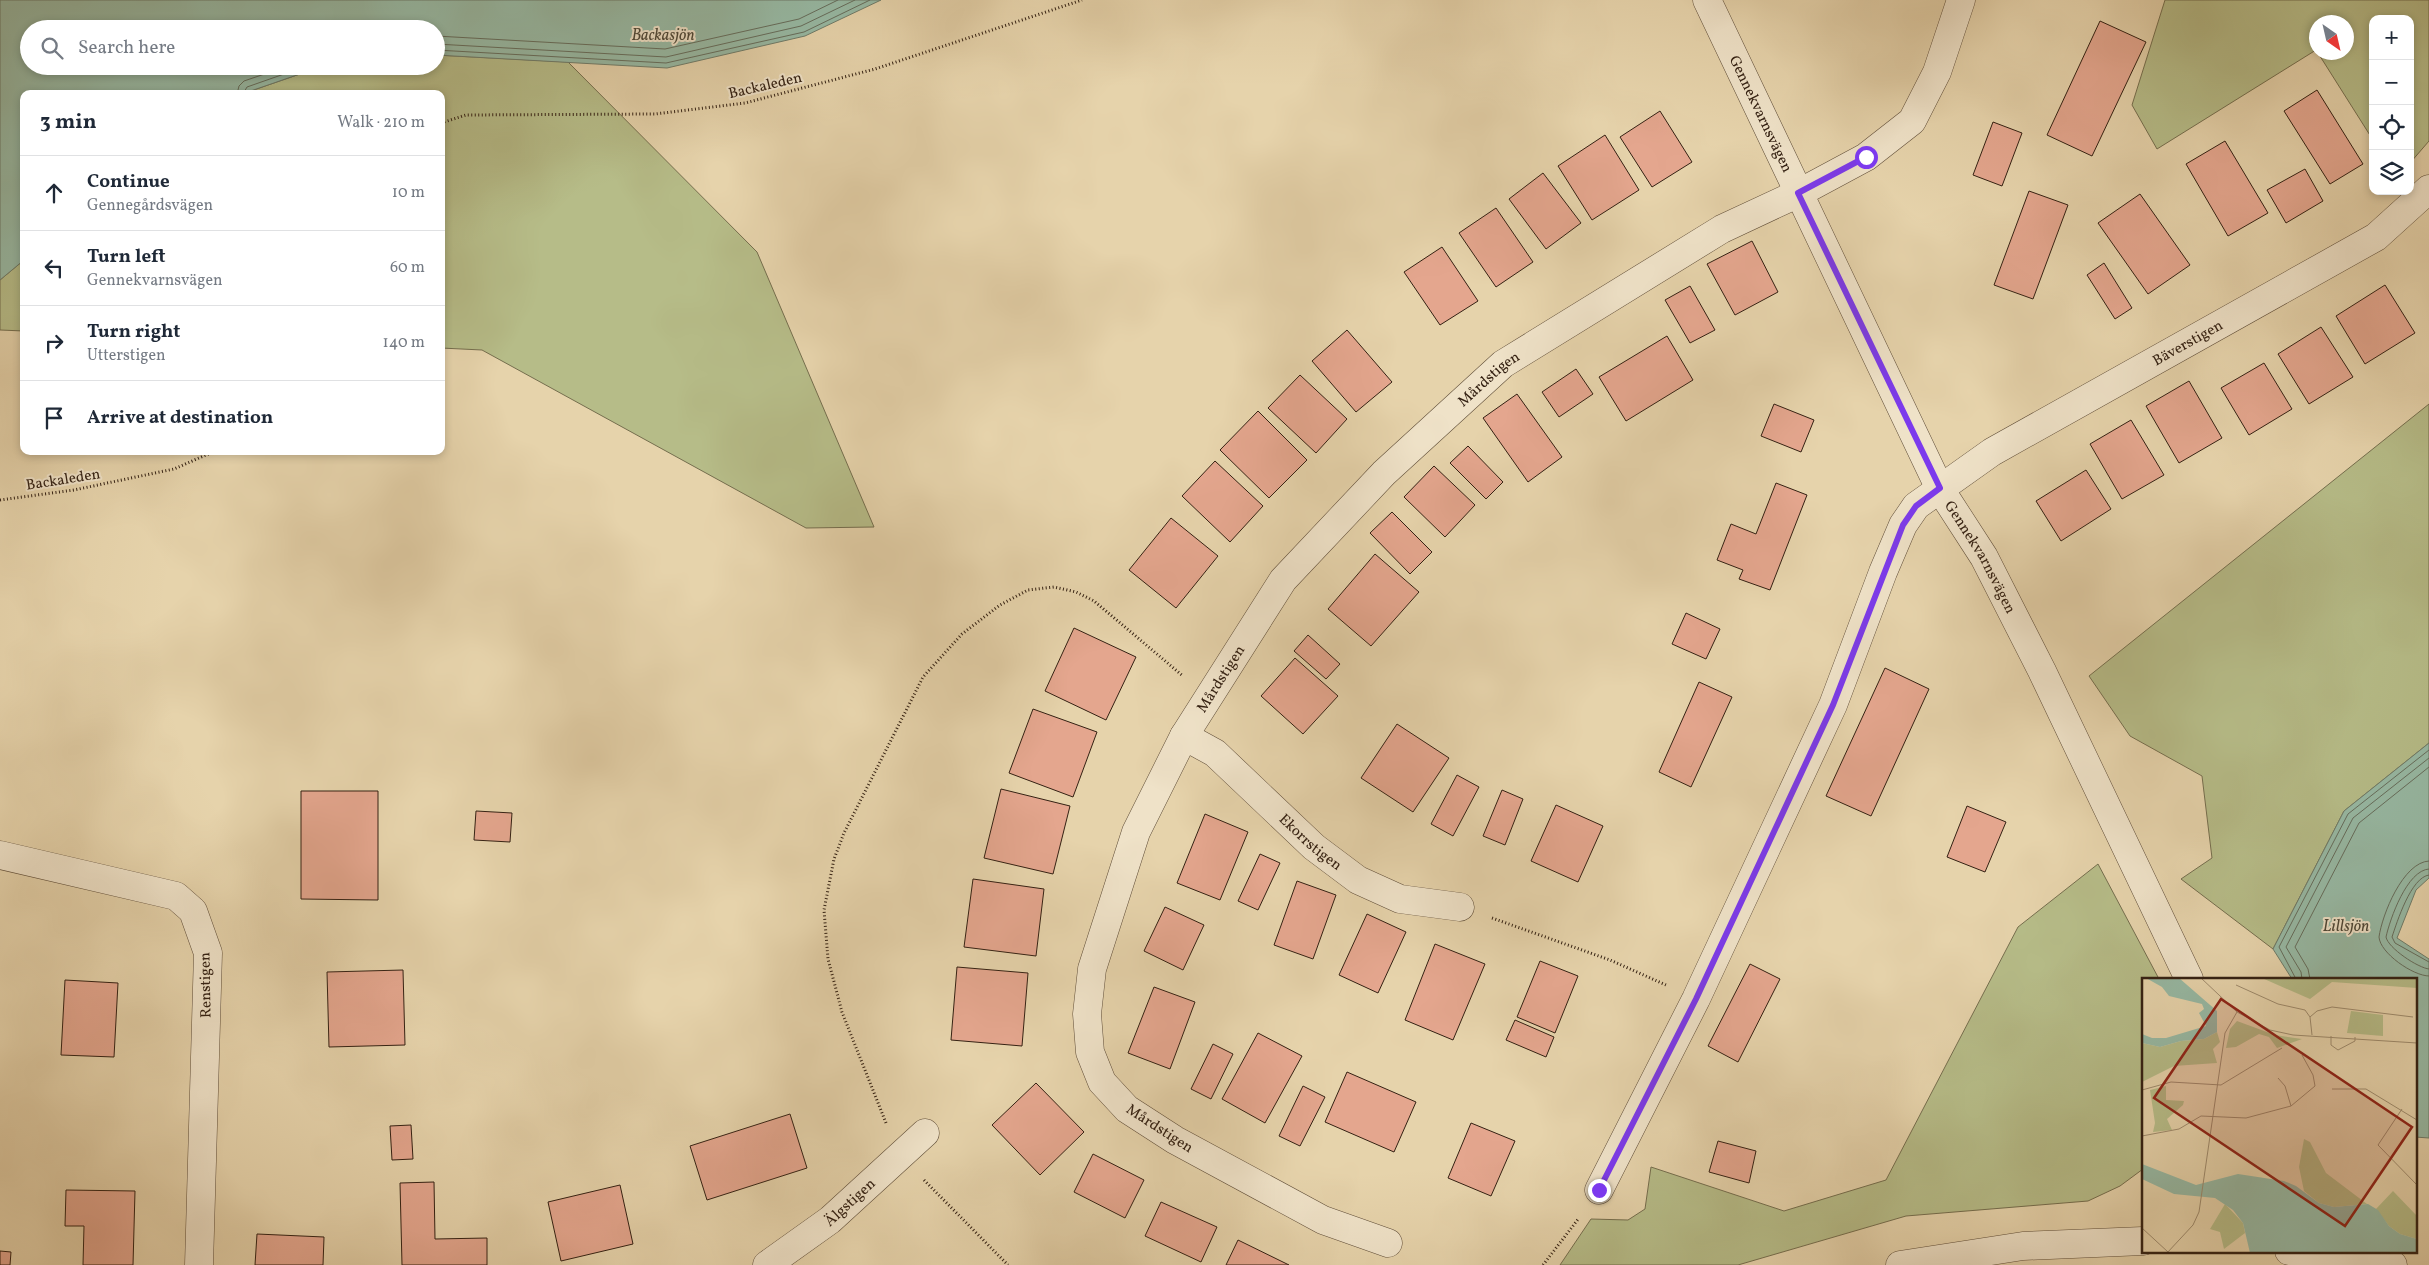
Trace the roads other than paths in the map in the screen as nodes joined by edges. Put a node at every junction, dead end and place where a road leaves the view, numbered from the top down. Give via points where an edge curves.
1 (1707, 0) edge
2 (1961, 0) edge
3 (2429, 189) edge
4 (1798, 193) junction
5 (1940, 488) junction
6 (1184, 736) junction
7 (0, 855) edge
8 (1460, 907) road end
9 (2189, 978) edge
10 (925, 1133) dead end
11 (1599, 1190) road end
12 (2142, 1241) edge
13 (1388, 1243) dead end
14 (2296, 1252) edge
15 (199, 1265) edge
16 (767, 1265) edge
17 (1900, 1265) edge
18 (2393, 1265) edge

1 - 4 street, Gennekvarnsvägen
2 - 4 street, Mårdstigen via 1937,72 1912,121 1866,157
3 - 5 street, Bäverstigen via 2376,237 1992,452
4 - 5 street, Gennekvarnsvägen
4 - 6 street, Mårdstigen via 1722,229 1503,364 1384,473 1283,580
5 - 9 street, Gennekvarnsvägen via 1984,557
5 - 11 street, Bäverstigen via 1916,506 1903,525 1833,705 1696,999
6 - 8 street, Ekorrstigen via 1215,753 1314,848 1358,880 1400,898
6 - 13 street, Mårdstigen via 1136,832 1092,969 1087,1014 1090,1052 1102,1082 1127,1109 1167,1135 1323,1220
7 - 15 street, Renstigen via 176,896 193,911 208,953
10 - 16 street, Älgstigen via 830,1220
12 - 17 street via 2023,1246
14 - 18 street

